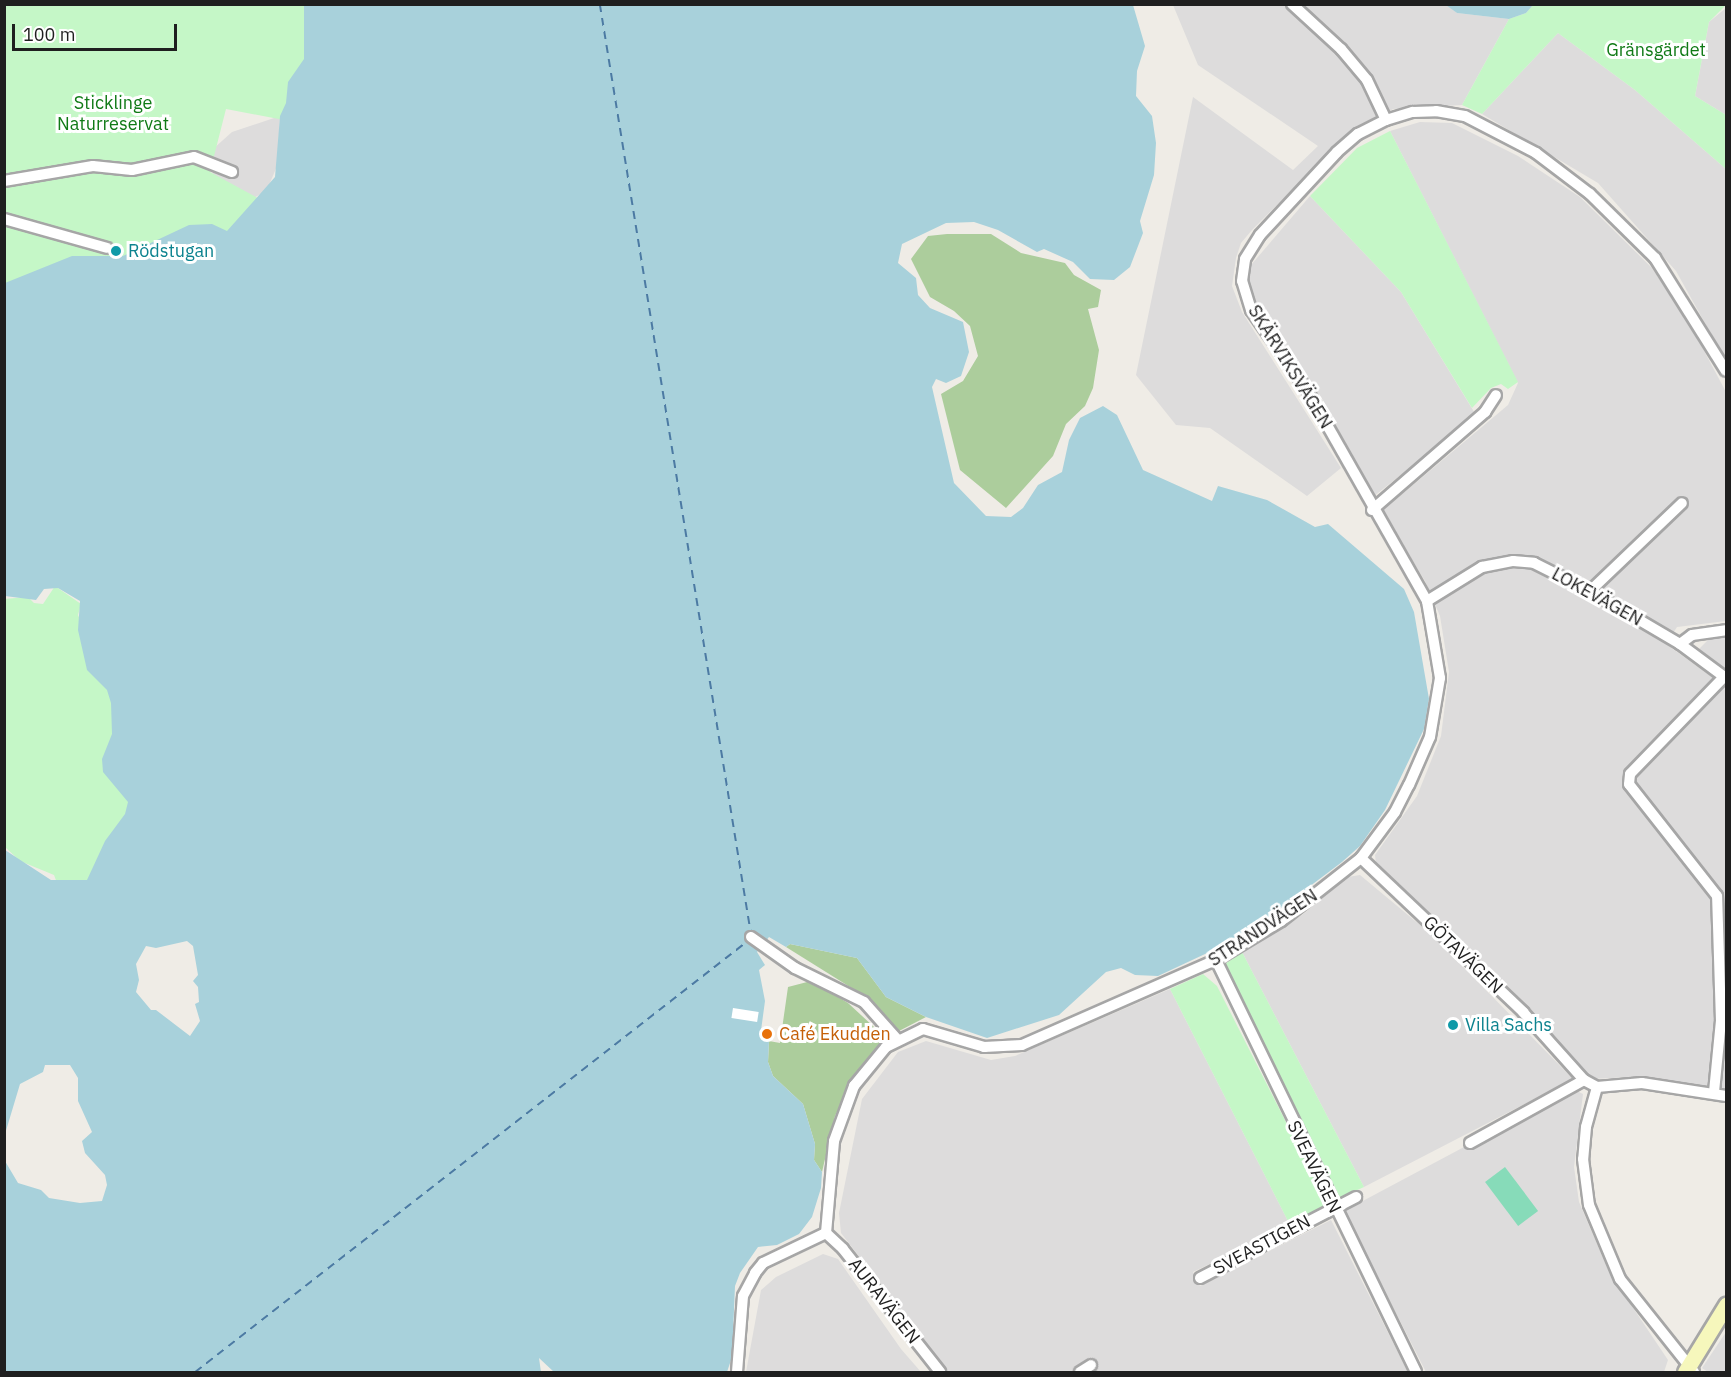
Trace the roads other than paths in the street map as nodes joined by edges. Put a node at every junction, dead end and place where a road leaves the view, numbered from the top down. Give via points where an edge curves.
1 (1292, 4) edge
2 (1386, 120) junction
3 (232, 172) dead end
4 (4, 181) edge
5 (4, 219) edge
6 (107, 248) dead end
7 (1726, 371) edge
8 (1496, 396) dead end
9 (1682, 503) dead end
10 (1372, 510) junction
11 (1590, 591) junction
12 (1427, 601) junction
13 (1726, 630) edge
14 (1680, 644) junction
15 (1725, 677) edge
16 (1362, 858) junction
17 (1724, 918) edge
18 (752, 938) dead end
19 (1215, 960) junction
20 (897, 1039) junction
21 (1584, 1080) junction
22 (1597, 1088) junction
23 (1714, 1092) junction
24 (1726, 1096) edge
25 (1470, 1143) dead end
26 (1356, 1197) dead end
27 (1334, 1208) junction
28 (826, 1233) junction
29 (1200, 1278) dead end
30 (1726, 1305) edge
31 (1090, 1365) dead end
32 (1689, 1371) edge
33 (737, 1372) edge
34 (940, 1372) edge
35 (1080, 1372) edge
36 (1416, 1372) edge

1 - 2 street via 1341,49 1367,80
2 - 7 street, SKÄRVIKSVÄGEN via 1413,112 1465,116 1536,153 1590,194 1656,258
2 - 10 street, SKÄRVIKSVÄGEN via 1358,134 1337,152 1260,235 1245,259 1242,281 1251,310 1309,393
3 - 4 street via 194,157 132,170 93,166
5 - 6 street via 90,240
8 - 10 street via 1485,412
9 - 11 street
10 - 12 street, SKÄRVIKSVÄGEN
11 - 12 street, LOKEVÄGEN via 1534,563 1513,561 1482,567
11 - 14 street, LOKEVÄGEN
12 - 16 street, STRANDVÄGEN via 1440,678 1430,737 1395,812
13 - 14 street via 1692,635
14 - 15 street, LOKEVÄGEN
15 - 17 street via 1630,774 1629,784 1717,896
16 - 19 street, STRANDVÄGEN via 1281,921
16 - 21 street, GÖTAVÄGEN via 1523,1012
17 - 23 street
18 - 20 street via 795,968 864,1002
19 - 20 street, STRANDVÄGEN via 1022,1045 984,1047 923,1029
19 - 27 street, SVEAVÄGEN
20 - 28 street, STRANDVÄGEN via 865,1070 847,1102 834,1141
21 - 22 street, GÖTAVÄGEN
21 - 25 street
22 - 23 street via 1642,1083
22 - 32 street via 1586,1128 1583,1159 1589,1205 1620,1279
23 - 24 street
26 - 27 street, SVEASTIGEN
27 - 29 street, SVEASTIGEN
27 - 36 street, SVEAVÄGEN
28 - 33 street via 763,1263 755,1273 743,1296
28 - 34 street, AURAVÄGEN
30 - 32 street
31 - 35 street

